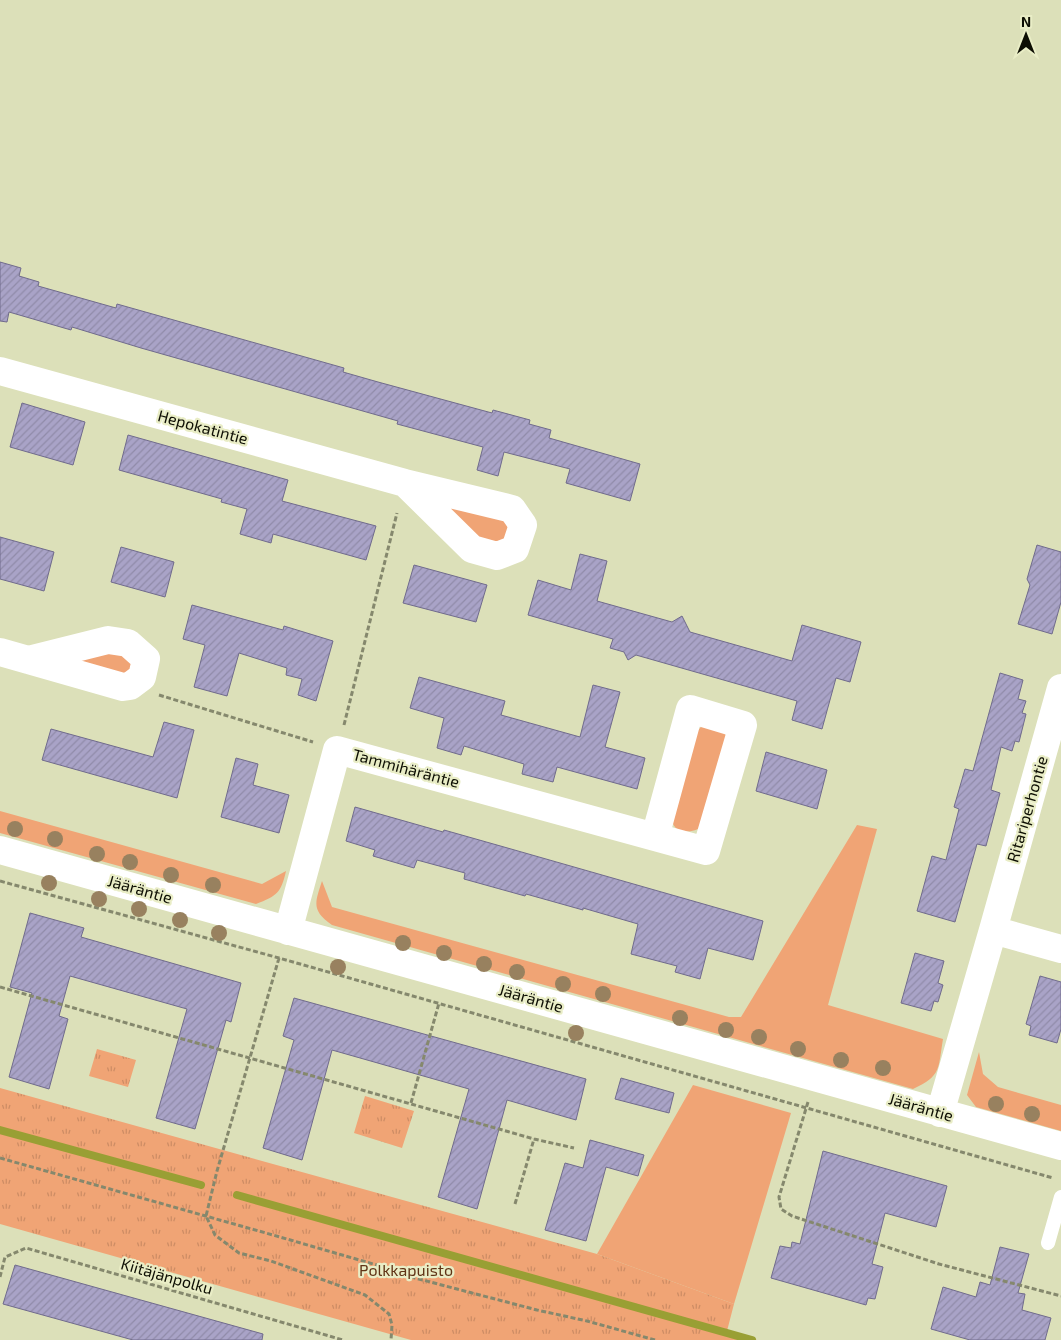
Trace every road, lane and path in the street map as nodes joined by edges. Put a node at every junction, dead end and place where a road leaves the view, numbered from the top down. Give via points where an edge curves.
1 (0, 371) edge
2 (405, 483) joint
3 (0, 652) edge
4 (28, 660) junction
5 (130, 686) junction
6 (1061, 688) edge
7 (338, 750) junction
8 (655, 837) junction
9 (0, 850) edge
10 (0, 881) edge
11 (994, 930) junction
12 (288, 931) junction
13 (1061, 949) edge
14 (279, 958) junction
15 (0, 987) edge
16 (439, 1003) junction
17 (251, 1058) junction
18 (815, 1078) junction
19 (411, 1104) junction
20 (806, 1108) junction
21 (940, 1112) junction
22 (534, 1138) junction
23 (1061, 1146) edge
24 (574, 1148) dead end
25 (0, 1158) edge
26 (1061, 1181) edge
27 (1061, 1197) edge
28 (515, 1204) dead end
29 (206, 1216) junction
30 (1048, 1243) dead end
31 (0, 1277) edge
32 (1061, 1296) edge
33 (343, 1340) edge
34 (391, 1340) edge
35 (656, 1340) edge

1 - 2 street, Hepokatintie
2 - 7 path
3 - 4 street
4 - 5 street via 123,687
4 - 5 street via 108,640 128,643 146,659 142,677
5 - 7 path
6 - 11 street, Ritariperhontie
7 - 8 street, Tammihäräntie
7 - 12 street, Tammihäräntie
8 - 8 street, Tammihäräntie via 706,851 743,725 690,709
9 - 12 street, Jääräntie
10 - 14 path
11 - 13 street
11 - 21 street, Ritariperhontie
12 - 18 street, Jääräntie
14 - 16 path
14 - 17 path
15 - 17 path
16 - 19 path
16 - 20 path
17 - 19 path
17 - 29 path
18 - 20 path
18 - 21 street, Jääräntie
19 - 22 path
20 - 26 path
20 - 32 path via 779,1198 781,1209 792,1216 940,1264
21 - 23 street, Jääräntie
22 - 24 path
22 - 28 path
25 - 29 path
27 - 30 lane
29 - 34 path via 215,1234 239,1253 271,1261 365,1295 389,1314
29 - 35 path via 415,1278
31 - 33 path, Kiitäjänpolku via 5,1257 26,1248

